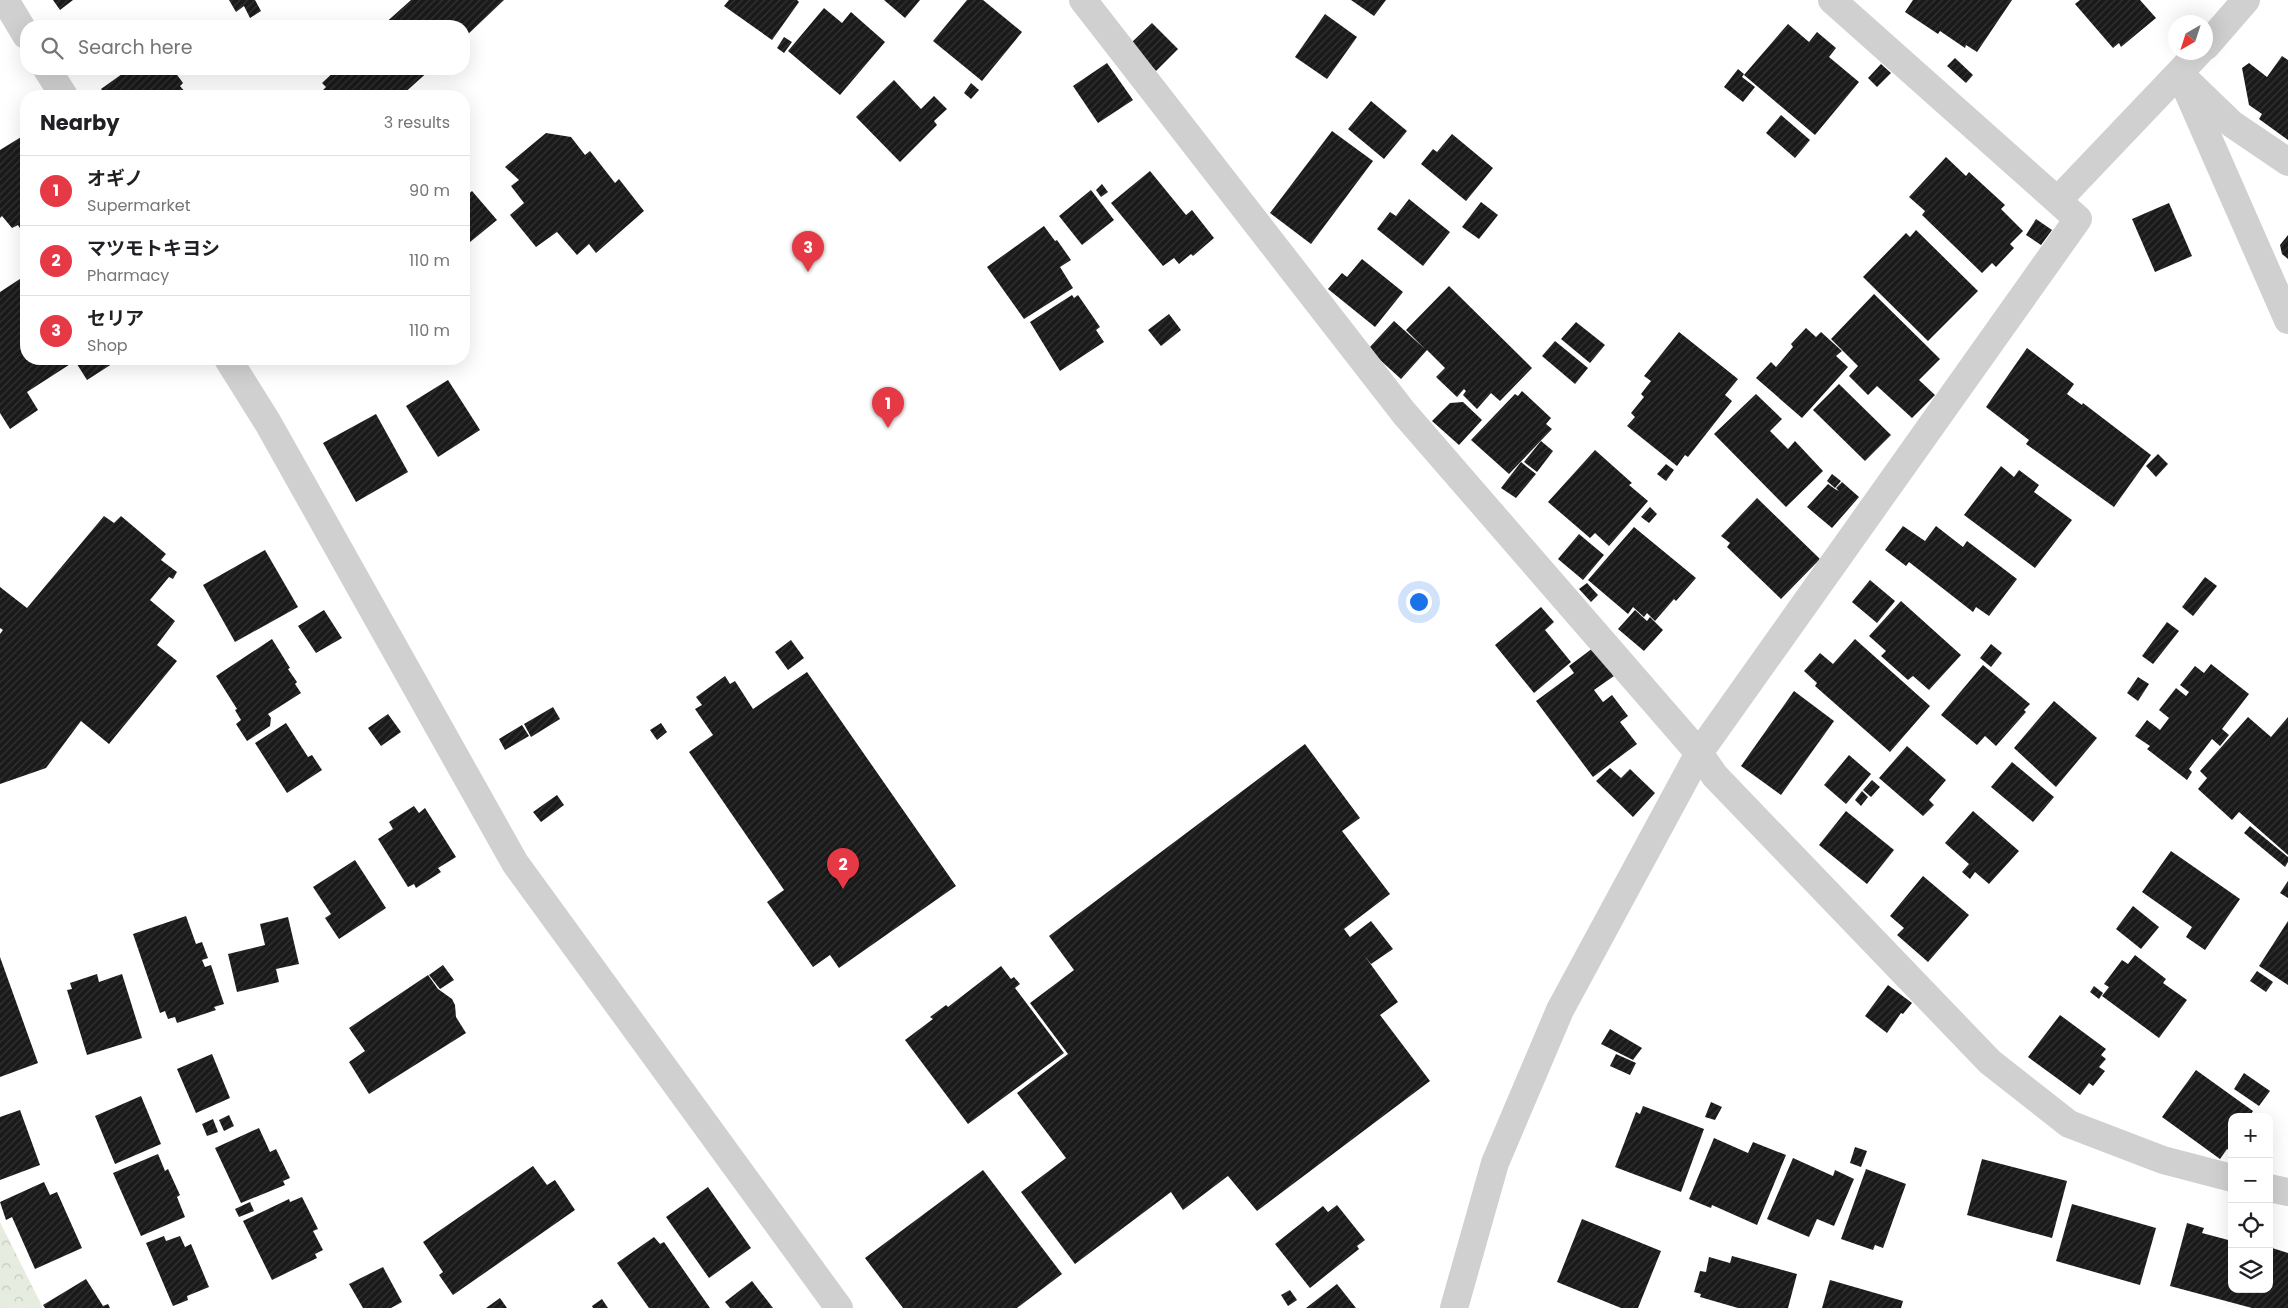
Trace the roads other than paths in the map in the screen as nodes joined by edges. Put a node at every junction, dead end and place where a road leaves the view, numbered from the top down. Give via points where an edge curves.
1 (5, 0) edge
2 (1083, 0) edge
3 (1832, 0) edge
4 (2246, 0) edge
5 (20, 25) edge
6 (2213, 38) edge
7 (2192, 60) edge
8 (2180, 74) junction
9 (51, 75) edge
10 (60, 90) edge
11 (2288, 162) edge
12 (2058, 200) junction
13 (2288, 320) edge
14 (232, 365) edge
15 (1699, 753) junction
16 (2228, 1177) edge
17 (2273, 1189) edge
18 (2288, 1192) edge
19 (839, 1308) edge
20 (1454, 1308) edge

1 - 5 street
2 - 15 street via 1404,414
3 - 12 street
4 - 6 street
7 - 8 street
8 - 11 street via 2232,124
8 - 12 street
8 - 13 street
9 - 10 street
12 - 15 street via 2078,219
14 - 19 street via 268,423 515,863
15 - 16 street via 1715,776 1990,1062 2069,1124 2163,1160
15 - 20 street via 1560,1010 1494,1163
17 - 18 street

